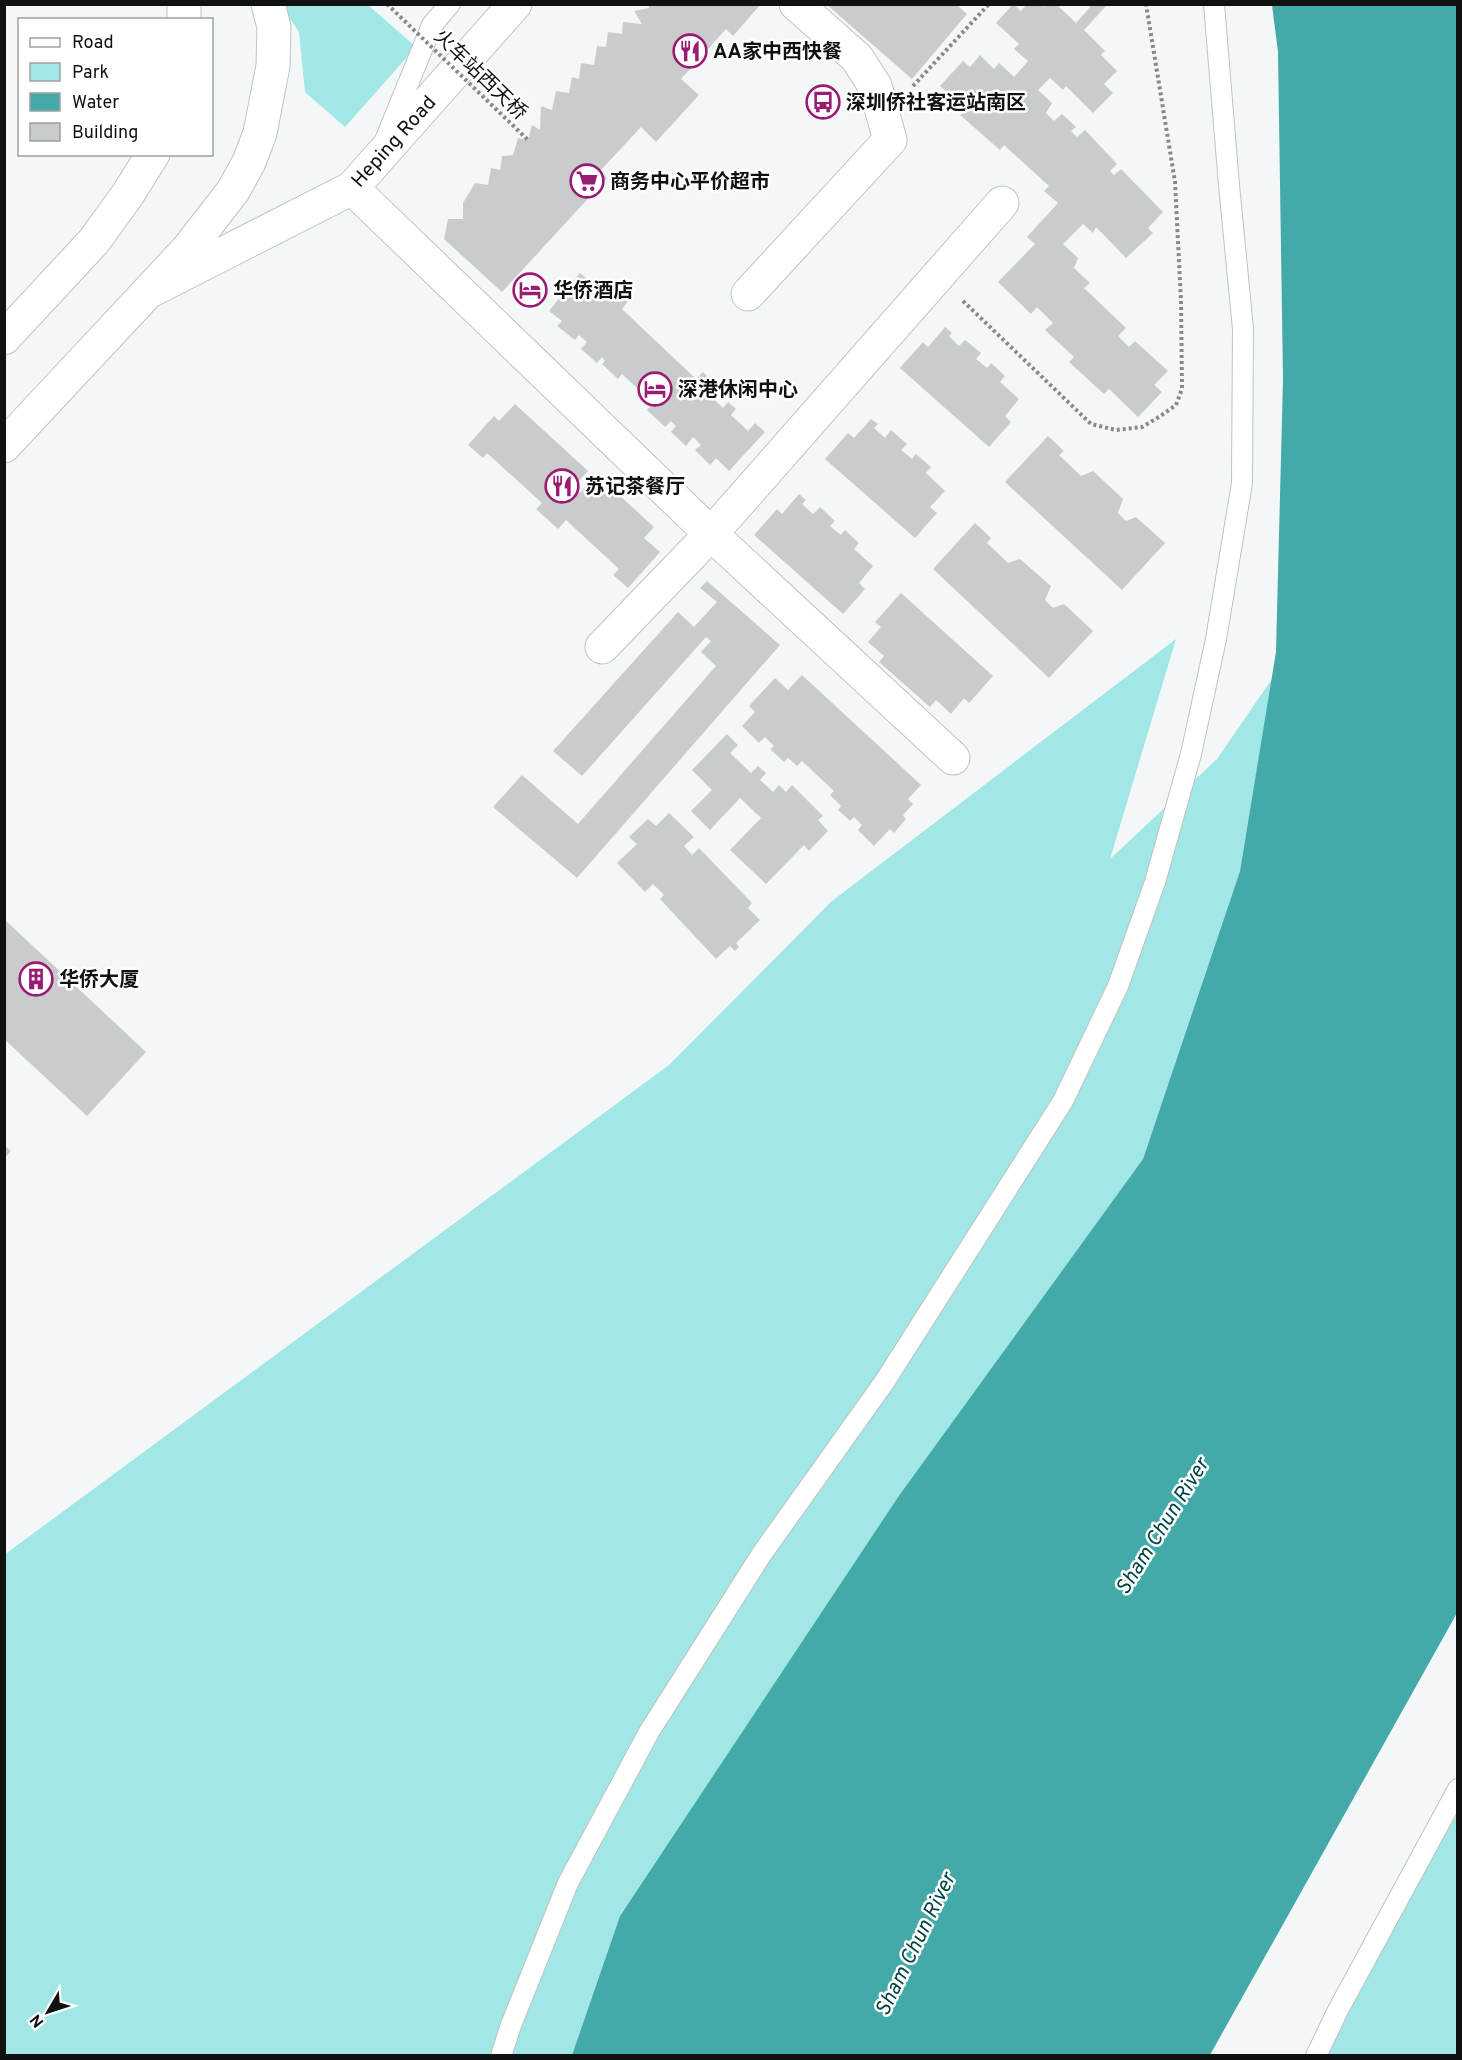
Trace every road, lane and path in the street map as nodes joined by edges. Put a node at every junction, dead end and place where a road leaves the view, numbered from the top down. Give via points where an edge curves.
1 (268, 4) edge
2 (387, 4) edge
3 (450, 4) edge
4 (515, 4) edge
5 (796, 4) edge
6 (989, 4) edge
7 (1146, 4) edge
8 (1214, 4) edge
9 (884, 117) junction
10 (528, 140) dead end
11 (152, 156) edge
12 (377, 160) junction
13 (352, 188) junction
14 (1002, 203) dead end
15 (937, 276) junction
16 (148, 292) junction
17 (748, 294) dead end
18 (4, 338) edge
19 (4, 446) edge
20 (711, 534) junction
21 (602, 647) dead end
22 (953, 758) dead end
23 (1458, 1789) edge
24 (501, 2055) edge
25 (1316, 2055) edge

1 - 16 street via 274,27 273,66 260,133 249,162 212,220
2 - 10 path, 火车站西天桥, bridge
3 - 12 lane via 432,25
4 - 12 street, Heping Road
5 - 9 street via 856,58 875,86
6 - 9 path
7 - 15 path via 1175,182 1182,367 1182,388 1176,405 1142,427 1116,430 1091,424
8 - 24 lane via 1243,329 1242,483 1191,754 1155,882 1118,986 1063,1101 885,1381 761,1555 650,1732 568,1883
9 - 17 street via 890,140
11 - 18 street via 94,241
12 - 13 street, Heping Road
13 - 16 street, Heping Road
13 - 20 street
14 - 15 street
15 - 20 street
16 - 19 street
20 - 21 street
20 - 22 street
23 - 25 lane

